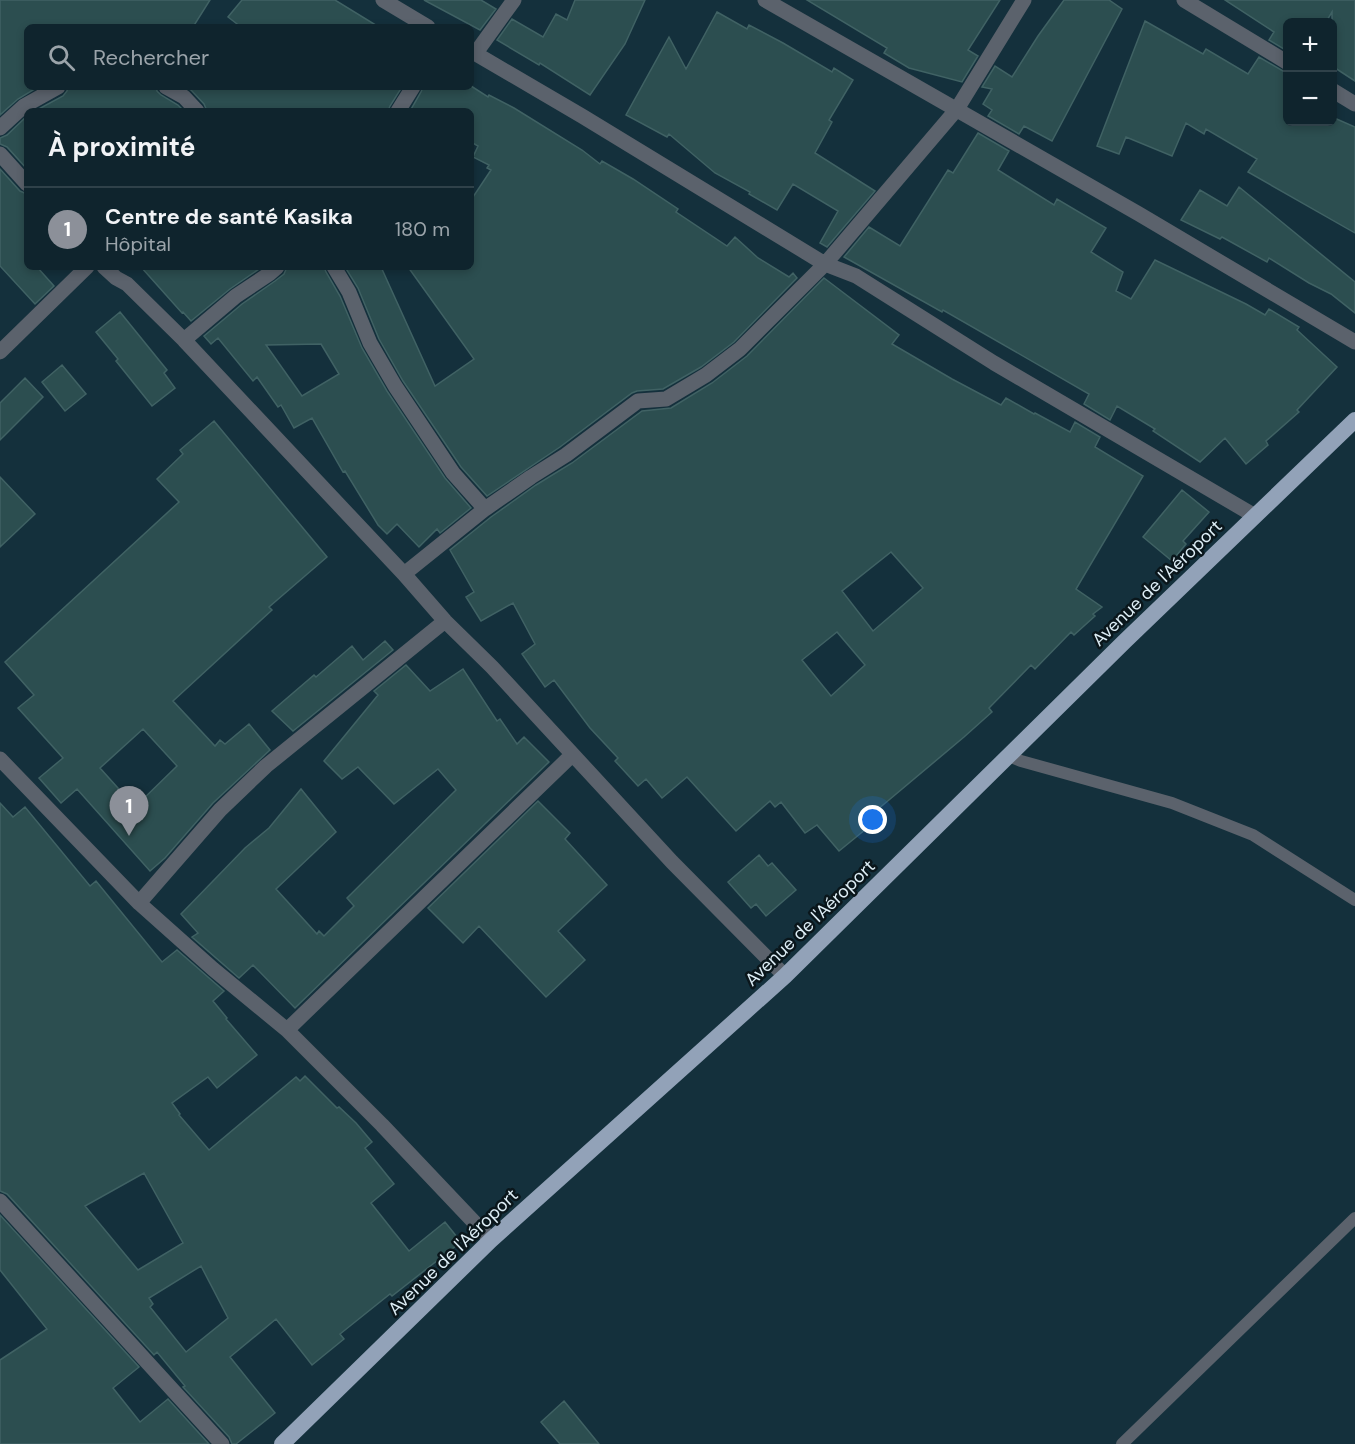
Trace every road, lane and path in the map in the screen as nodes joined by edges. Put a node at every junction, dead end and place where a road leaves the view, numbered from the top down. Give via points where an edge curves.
1 (383, 0) edge
2 (514, 0) edge
3 (765, 0) edge
4 (1024, 0) edge
5 (1184, 0) edge
6 (423, 24) edge
7 (474, 51) edge
8 (474, 53) edge
9 (1283, 61) edge
10 (53, 90) edge
11 (171, 90) edge
12 (412, 90) edge
13 (1337, 93) edge
14 (1355, 104) edge
15 (194, 108) edge
16 (400, 108) edge
17 (957, 109) junction
18 (0, 128) edge
19 (0, 154) edge
20 (24, 181) edge
21 (825, 264) junction
22 (84, 270) edge
23 (108, 270) edge
24 (274, 270) edge
25 (336, 270) edge
26 (184, 340) junction
27 (1355, 342) edge
28 (0, 352) edge
29 (1355, 420) edge
30 (485, 509) junction
31 (1255, 516) junction
32 (404, 574) junction
33 (445, 621) junction
34 (572, 755) junction
35 (1009, 756) junction
36 (3, 766) edge
37 (1355, 900) edge
38 (140, 903) junction
39 (785, 976) junction
40 (287, 1030) junction
41 (0, 1201) edge
42 (1355, 1218) edge
43 (491, 1240) junction
44 (222, 1444) edge
45 (282, 1444) edge
46 (1122, 1444) edge

1 - 6 street
2 - 7 street
3 - 17 street
4 - 17 street
5 - 9 street
8 - 21 street
10 - 18 street via 24,106
11 - 15 street
12 - 16 street
13 - 14 street
17 - 21 street
17 - 27 street
19 - 20 street
21 - 30 street via 740,349 706,375 666,399 638,401
21 - 31 street via 856,276 994,363
22 - 28 street
23 - 26 street
24 - 26 street
25 - 30 street via 395,386 453,473
26 - 32 street
29 - 31 highway, Avenue de l'Aéroport
30 - 32 street
31 - 35 highway, Avenue de l'Aéroport
32 - 33 street
33 - 34 street
33 - 38 street via 266,766 220,810
34 - 39 street
34 - 40 street
35 - 37 lane via 1172,803 1253,836
35 - 39 highway, Avenue de l'Aéroport
36 - 38 street
38 - 40 street
39 - 43 highway, Avenue de l'Aéroport
40 - 43 street
41 - 44 street
42 - 46 lane
43 - 45 highway, Avenue de l'Aéroport

